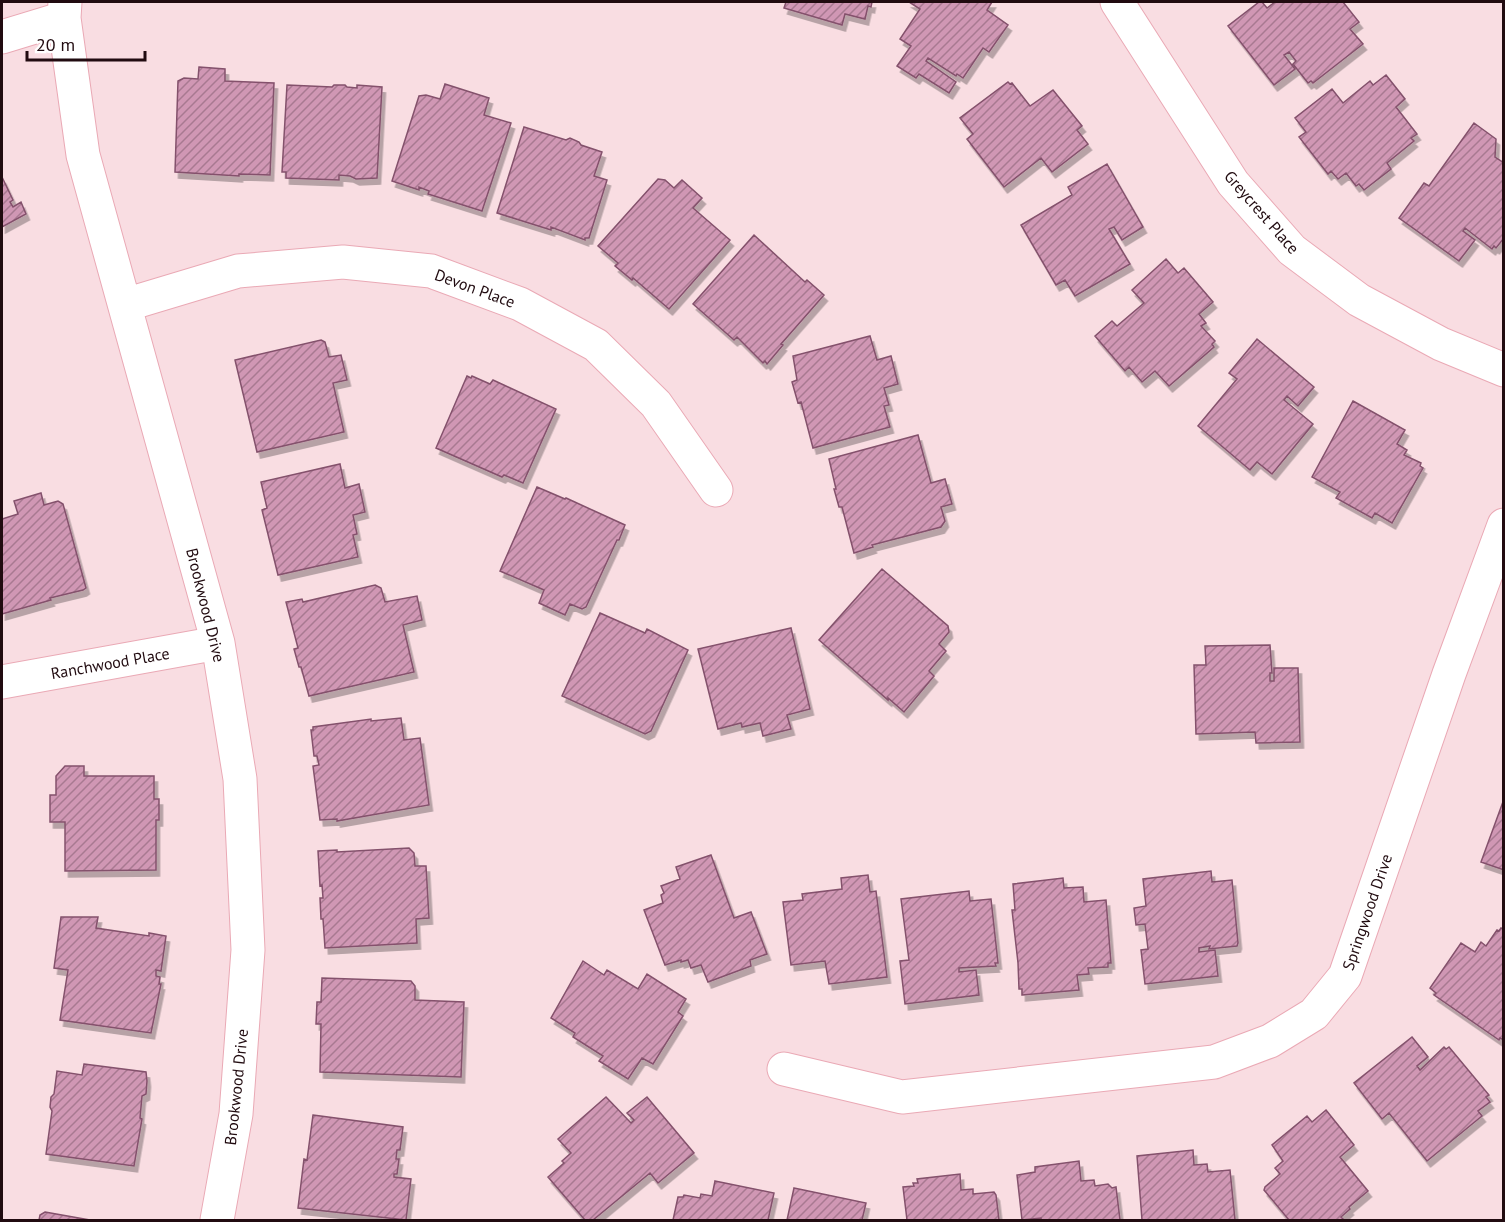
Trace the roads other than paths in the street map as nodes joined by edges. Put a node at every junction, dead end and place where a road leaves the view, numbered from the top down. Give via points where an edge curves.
1 (1117, 2) edge
2 (65, 10) edge
3 (2, 37) edge
4 (125, 305) junction
5 (1503, 370) edge
6 (716, 490) dead end
7 (1503, 525) edge
8 (218, 643) junction
9 (2, 682) edge
10 (784, 1070) dead end
11 (216, 1221) edge

1 - 5 street, Greycrest Place via 1233,183 1292,250 1359,300 1441,344
2 - 3 street
2 - 4 street, Brookwood Drive via 83,155
4 - 6 street, Devon Place via 238,271 343,262 431,271 520,304 596,345 656,404
4 - 8 street, Brookwood Drive
7 - 10 street, Springwood Drive via 1346,976 1314,1014 1270,1041 1214,1062 914,1096 902,1097
8 - 9 street, Ranchwood Place
8 - 11 street, Brookwood Drive via 240,779 248,950 236,1114

